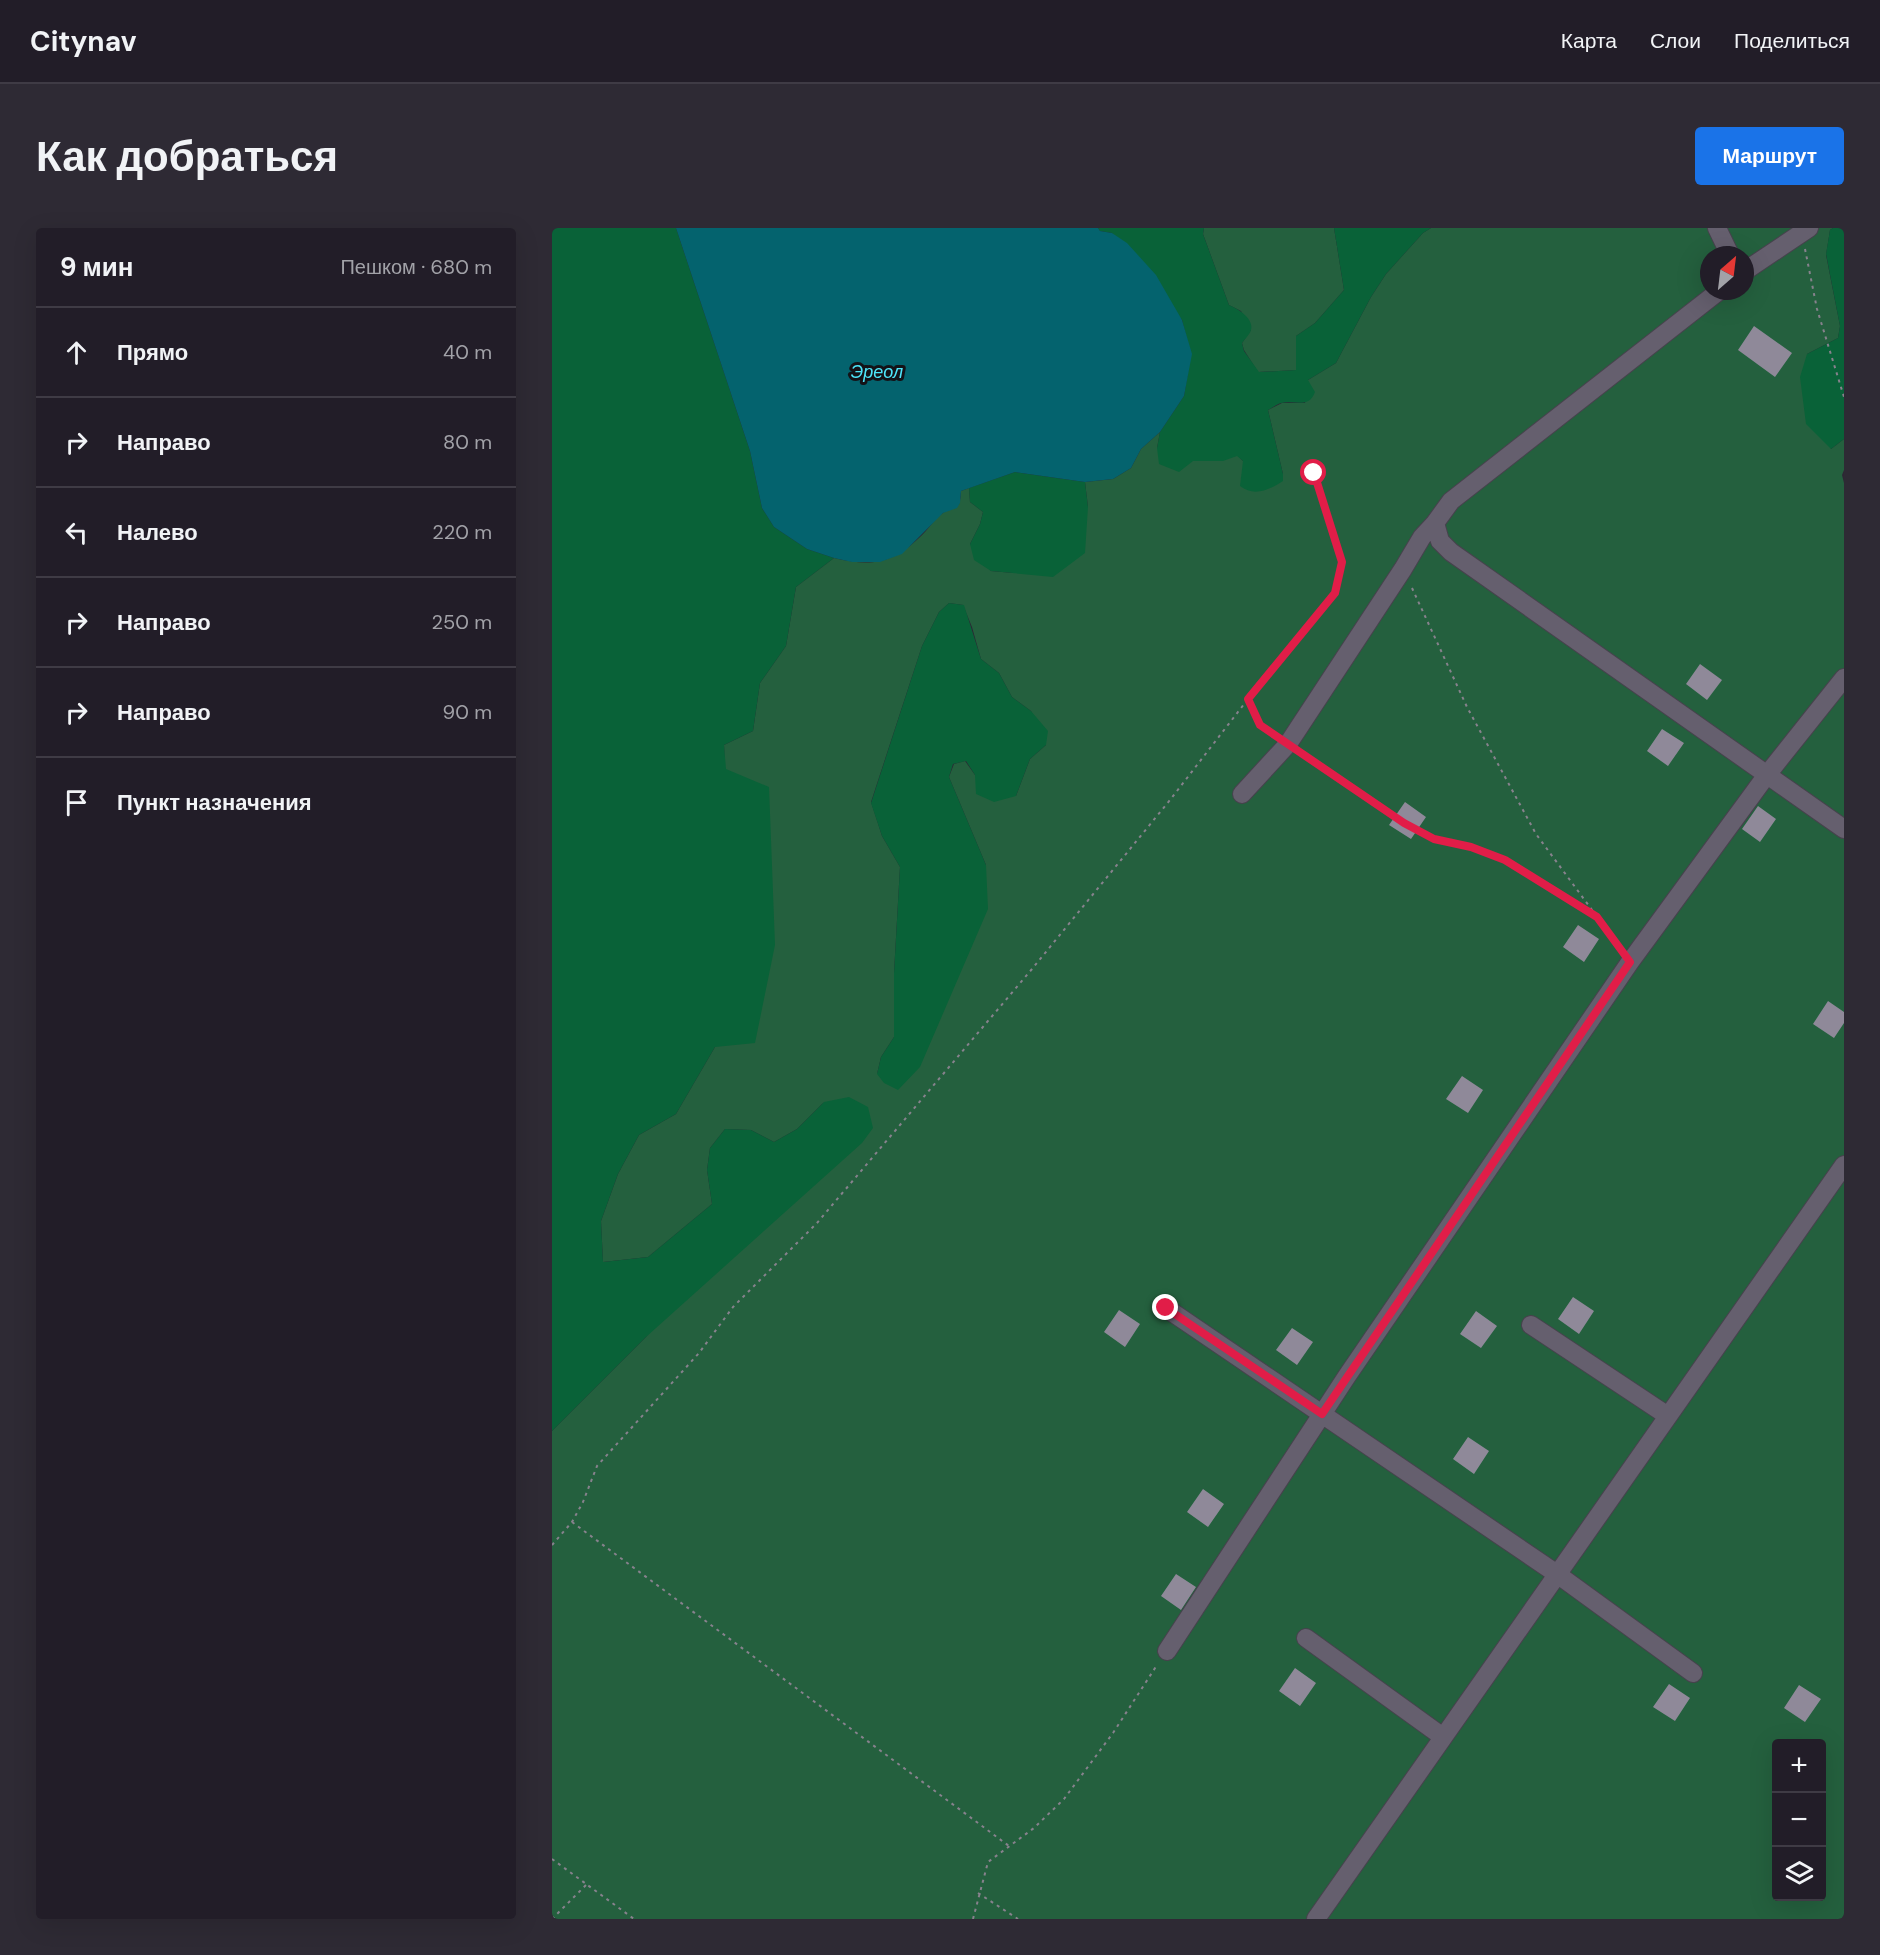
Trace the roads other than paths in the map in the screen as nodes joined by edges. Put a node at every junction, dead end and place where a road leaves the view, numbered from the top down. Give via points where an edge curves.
1 (1717, 228) edge
2 (1806, 230) edge
3 (1726, 246) edge
4 (1754, 265) edge
5 (1708, 300) edge
6 (1435, 523) junction
7 (1844, 678) edge
8 (1766, 776) junction
9 (1242, 794) dead end
10 (1844, 829) edge
11 (1844, 1165) edge
12 (1166, 1308) dead end
13 (1531, 1324) dead end
14 (1322, 1414) junction
15 (1668, 1416) junction
16 (1557, 1574) junction
17 (1306, 1638) dead end
18 (1167, 1651) road end
19 (1693, 1673) dead end
20 (1443, 1737) junction
21 (1316, 1919) edge

1 - 3 lane
2 - 4 lane
5 - 6 lane via 1451,501
6 - 8 lane via 1440,541 1450,552
6 - 9 lane via 1422,537 1288,744
7 - 8 lane
8 - 10 lane
8 - 14 lane via 1630,962
11 - 15 lane
12 - 14 lane
13 - 15 lane
14 - 16 lane
14 - 18 lane
15 - 16 lane
16 - 19 lane
16 - 20 lane
17 - 20 lane
20 - 21 lane

